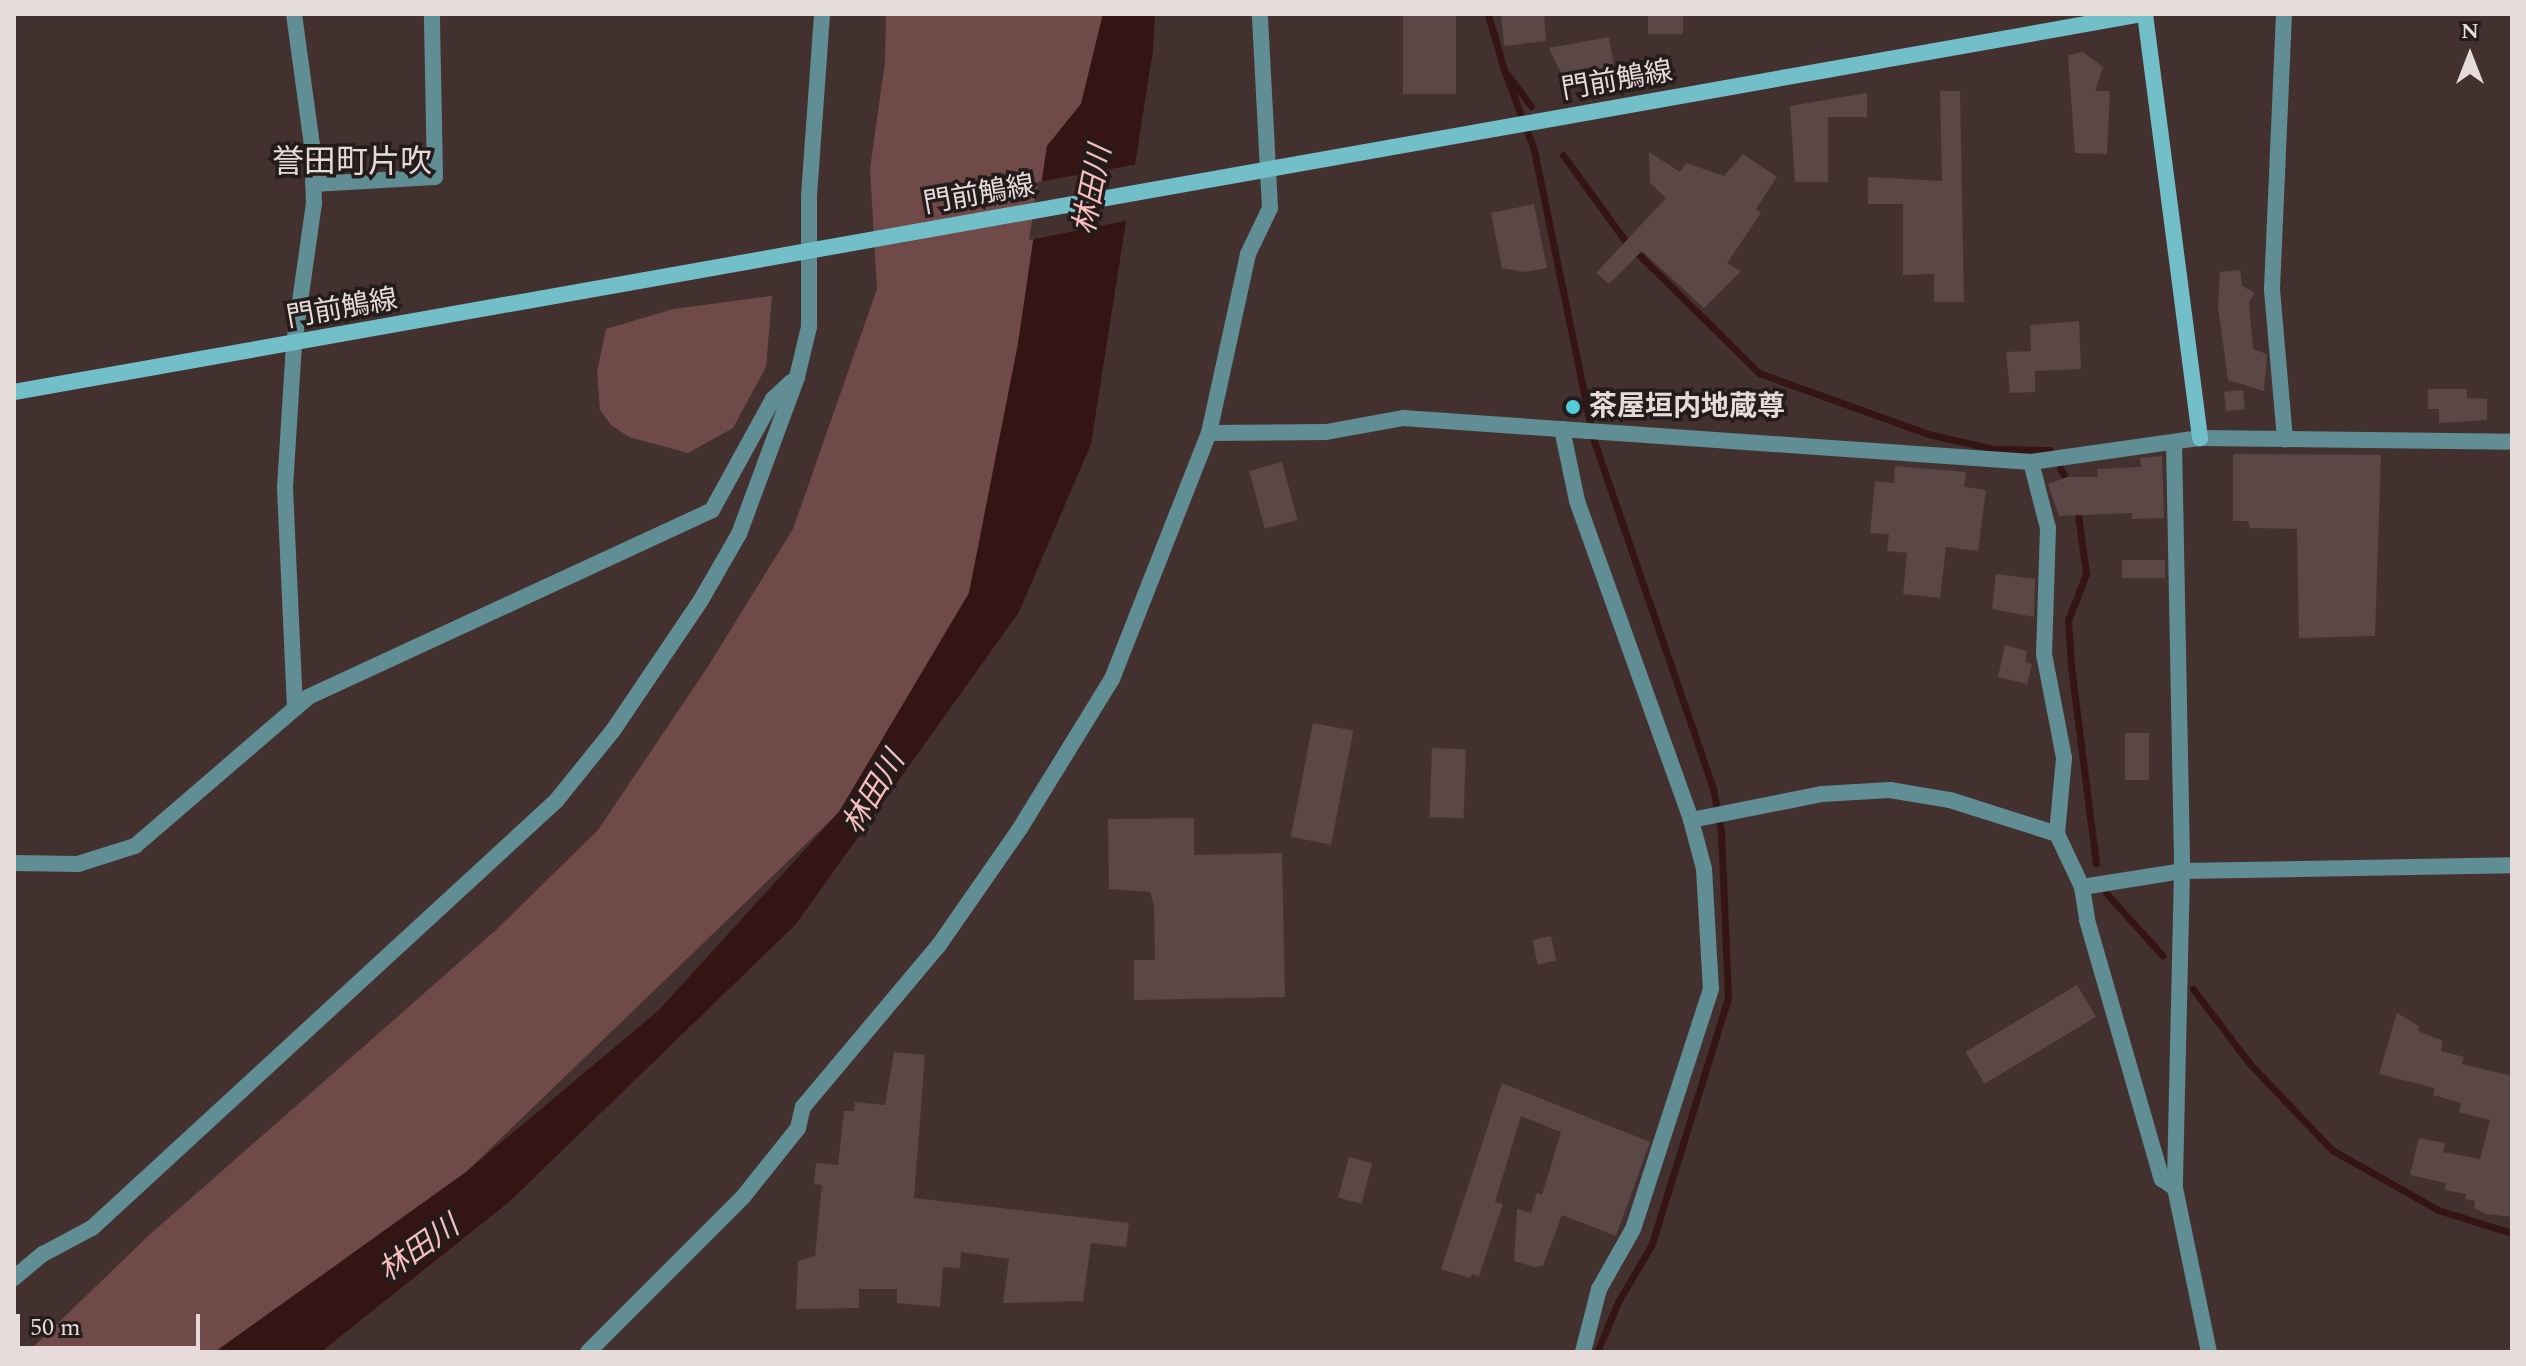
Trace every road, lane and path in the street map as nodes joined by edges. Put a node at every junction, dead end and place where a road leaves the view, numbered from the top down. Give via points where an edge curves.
1 (294, 14) edge
2 (432, 14) edge
3 (822, 14) edge
4 (1260, 14) edge
5 (2144, 14) edge
6 (2284, 14) edge
7 (1262, 170) junction
8 (313, 184) junction
9 (818, 251) junction
10 (294, 344) junction
11 (797, 377) junction
12 (14, 392) edge
13 (1562, 429) junction
14 (1209, 433) junction
15 (2200, 438) junction
16 (2285, 439) junction
17 (2174, 442) junction
18 (2512, 442) edge
19 (2031, 462) junction
20 (295, 708) junction
21 (1691, 820) junction
22 (2057, 834) junction
23 (14, 863) edge
24 (2512, 865) edge
25 (2182, 871) junction
26 (2082, 887) junction
27 (2175, 1188) junction
28 (14, 1278) edge
29 (588, 1352) edge
30 (1583, 1352) edge
31 (2209, 1352) edge

1 - 8 street
2 - 8 street via 435,177
3 - 9 street
4 - 7 street
5 - 7 main road, 門前鵤線
5 - 15 main road
6 - 16 street via 2272,290
7 - 9 main road, 門前鵤線
7 - 14 street via 1270,208 1248,254
8 - 10 street
9 - 10 main road, 門前鵤線
9 - 11 street
10 - 12 main road, 門前鵤線
10 - 20 street via 284,556
11 - 20 street via 773,399 712,510 308,697
11 - 28 street via 739,534 614,729 556,801 92,1228 43,1254
13 - 14 street via 1403,418 1326,432
13 - 19 street
13 - 21 street via 1577,501
14 - 29 street via 1112,679 1019,830 939,945 803,1107 798,1128 743,1197
15 - 16 street
15 - 17 street
16 - 18 street
17 - 19 street
17 - 25 street
19 - 22 street via 2048,528 2044,654 2064,758
20 - 23 street via 135,846 78,864
21 - 22 street via 1822,794 1890,790 1950,800
21 - 30 street via 1704,869 1711,989 1633,1229 1599,1289
22 - 26 street
24 - 25 street
25 - 26 street
25 - 27 street
26 - 27 street via 2162,1179
27 - 31 street

